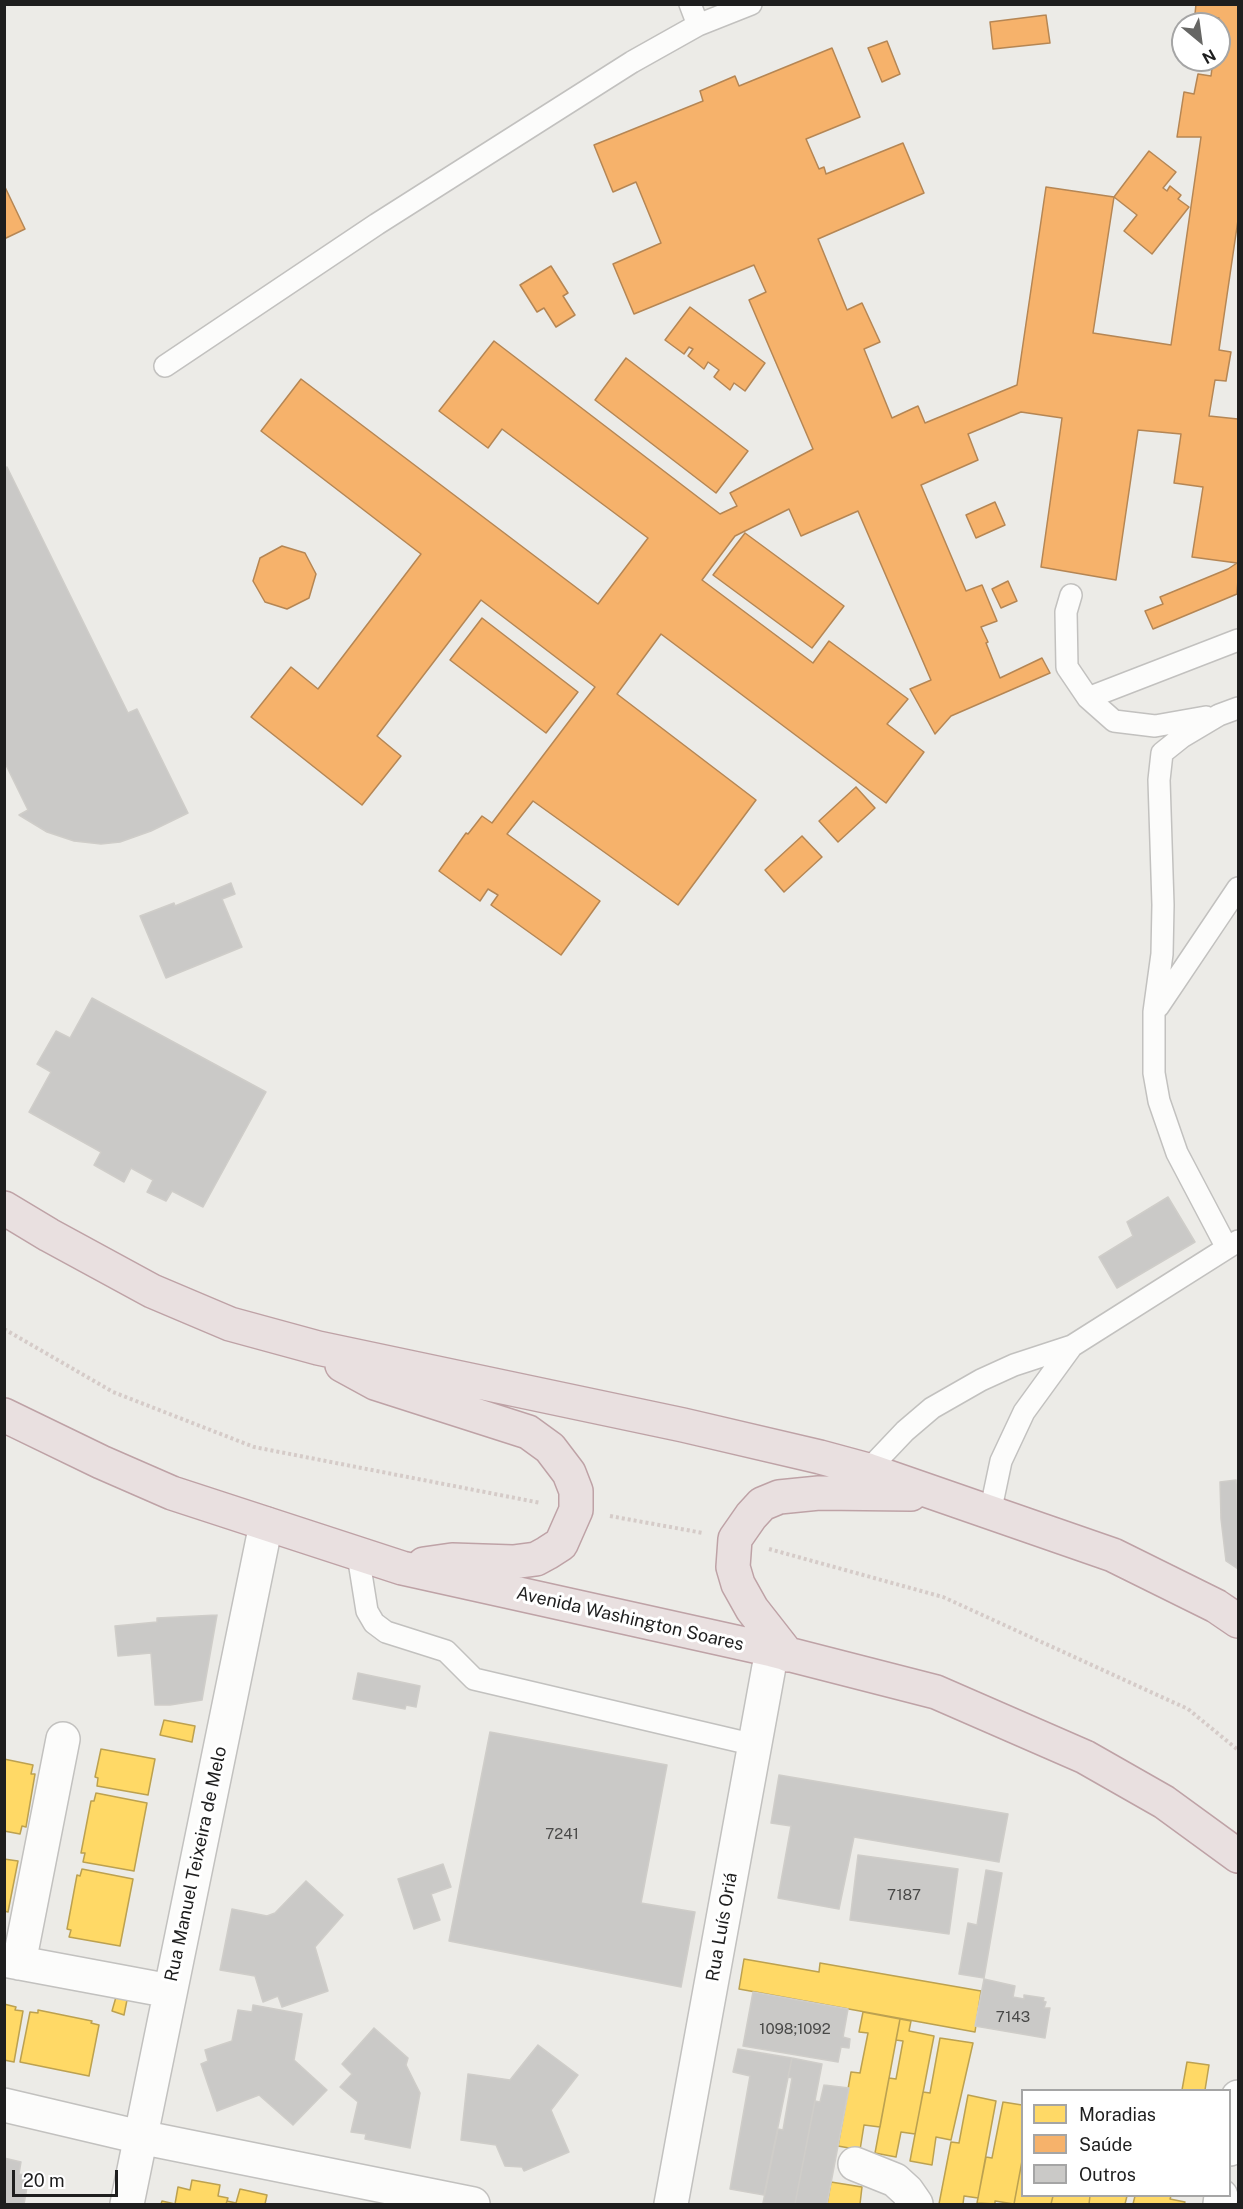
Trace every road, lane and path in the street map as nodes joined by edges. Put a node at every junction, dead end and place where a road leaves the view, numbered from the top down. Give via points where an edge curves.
1 (690, 4) edge
2 (751, 4) edge
3 (698, 25) junction
4 (165, 366) dead end
5 (1071, 596) dead end
6 (1239, 640) edge
7 (1088, 698) junction
8 (1229, 711) edge
9 (1239, 888) edge
10 (1154, 1012) junction
11 (4, 1208) edge
12 (1233, 1244) edge
13 (4, 1329) edge
14 (1072, 1346) junction
15 (318, 1348) junction
16 (4, 1415) edge
17 (868, 1470) junction
18 (933, 1493) junction
19 (576, 1510) junction
20 (990, 1513) junction
21 (266, 1524) junction
22 (735, 1539) junction
23 (358, 1555) junction
24 (402, 1568) junction
25 (1239, 1621) edge
26 (780, 1653) junction
27 (63, 1739) dead end
28 (755, 1746) junction
29 (1239, 1750) edge
30 (1239, 1856) edge
31 (12, 1962) edge
32 (170, 1991) junction
33 (1239, 2097) edge
34 (4, 2105) edge
35 (140, 2137) junction
36 (1231, 2143) edge
37 (855, 2164) dead end
38 (127, 2205) edge
39 (472, 2205) edge
40 (671, 2205) edge
41 (916, 2205) edge

1 - 3 lane
2 - 3 lane
3 - 4 lane via 452,176
5 - 7 lane via 1066,612 1067,668
6 - 7 lane
7 - 8 lane via 1114,721 1155,726
8 - 10 lane via 1162,753 1162,944
9 - 10 lane
10 - 12 lane via 1154,1073 1159,1101 1177,1153
11 - 15 highway via 152,1291 230,1324
12 - 14 lane
13 - 19 path via 113,1392 254,1447
14 - 17 lane via 1014,1365 932,1408
14 - 20 lane via 1024,1412 1001,1461
15 - 17 highway via 683,1425
15 - 19 highway via 375,1383 528,1432 550,1448 569,1473 576,1491
16 - 21 highway, Avenida Washington Soares via 172,1493
17 - 18 highway
18 - 20 highway
18 - 22 highway via 779,1497 762,1504
19 - 22 path
19 - 24 highway via 561,1544 536,1559 452,1560
20 - 25 highway via 1113,1555
21 - 23 highway, Avenida Washington Soares
21 - 32 street, Rua Manuel Teixeira de Melo
22 - 26 highway via 733,1567 738,1584
22 - 29 path via 943,1597 1188,1709
23 - 24 highway, Avenida Washington Soares
23 - 28 lane via 367,1611 374,1623 386,1632 446,1651 474,1680
24 - 26 highway, Avenida Washington Soares
26 - 28 street, Rua Luís Oriá
26 - 30 highway, Avenida Washington Soares via 936,1692 1086,1757 1164,1802
27 - 31 street
28 - 40 street, Rua Luís Oriá
31 - 32 street
32 - 35 street, Rua Manuel Teixeira de Melo
33 - 36 street
34 - 35 street
35 - 38 street, Rua Manuel Teixeira de Melo
35 - 39 street
37 - 41 street via 895,2180

